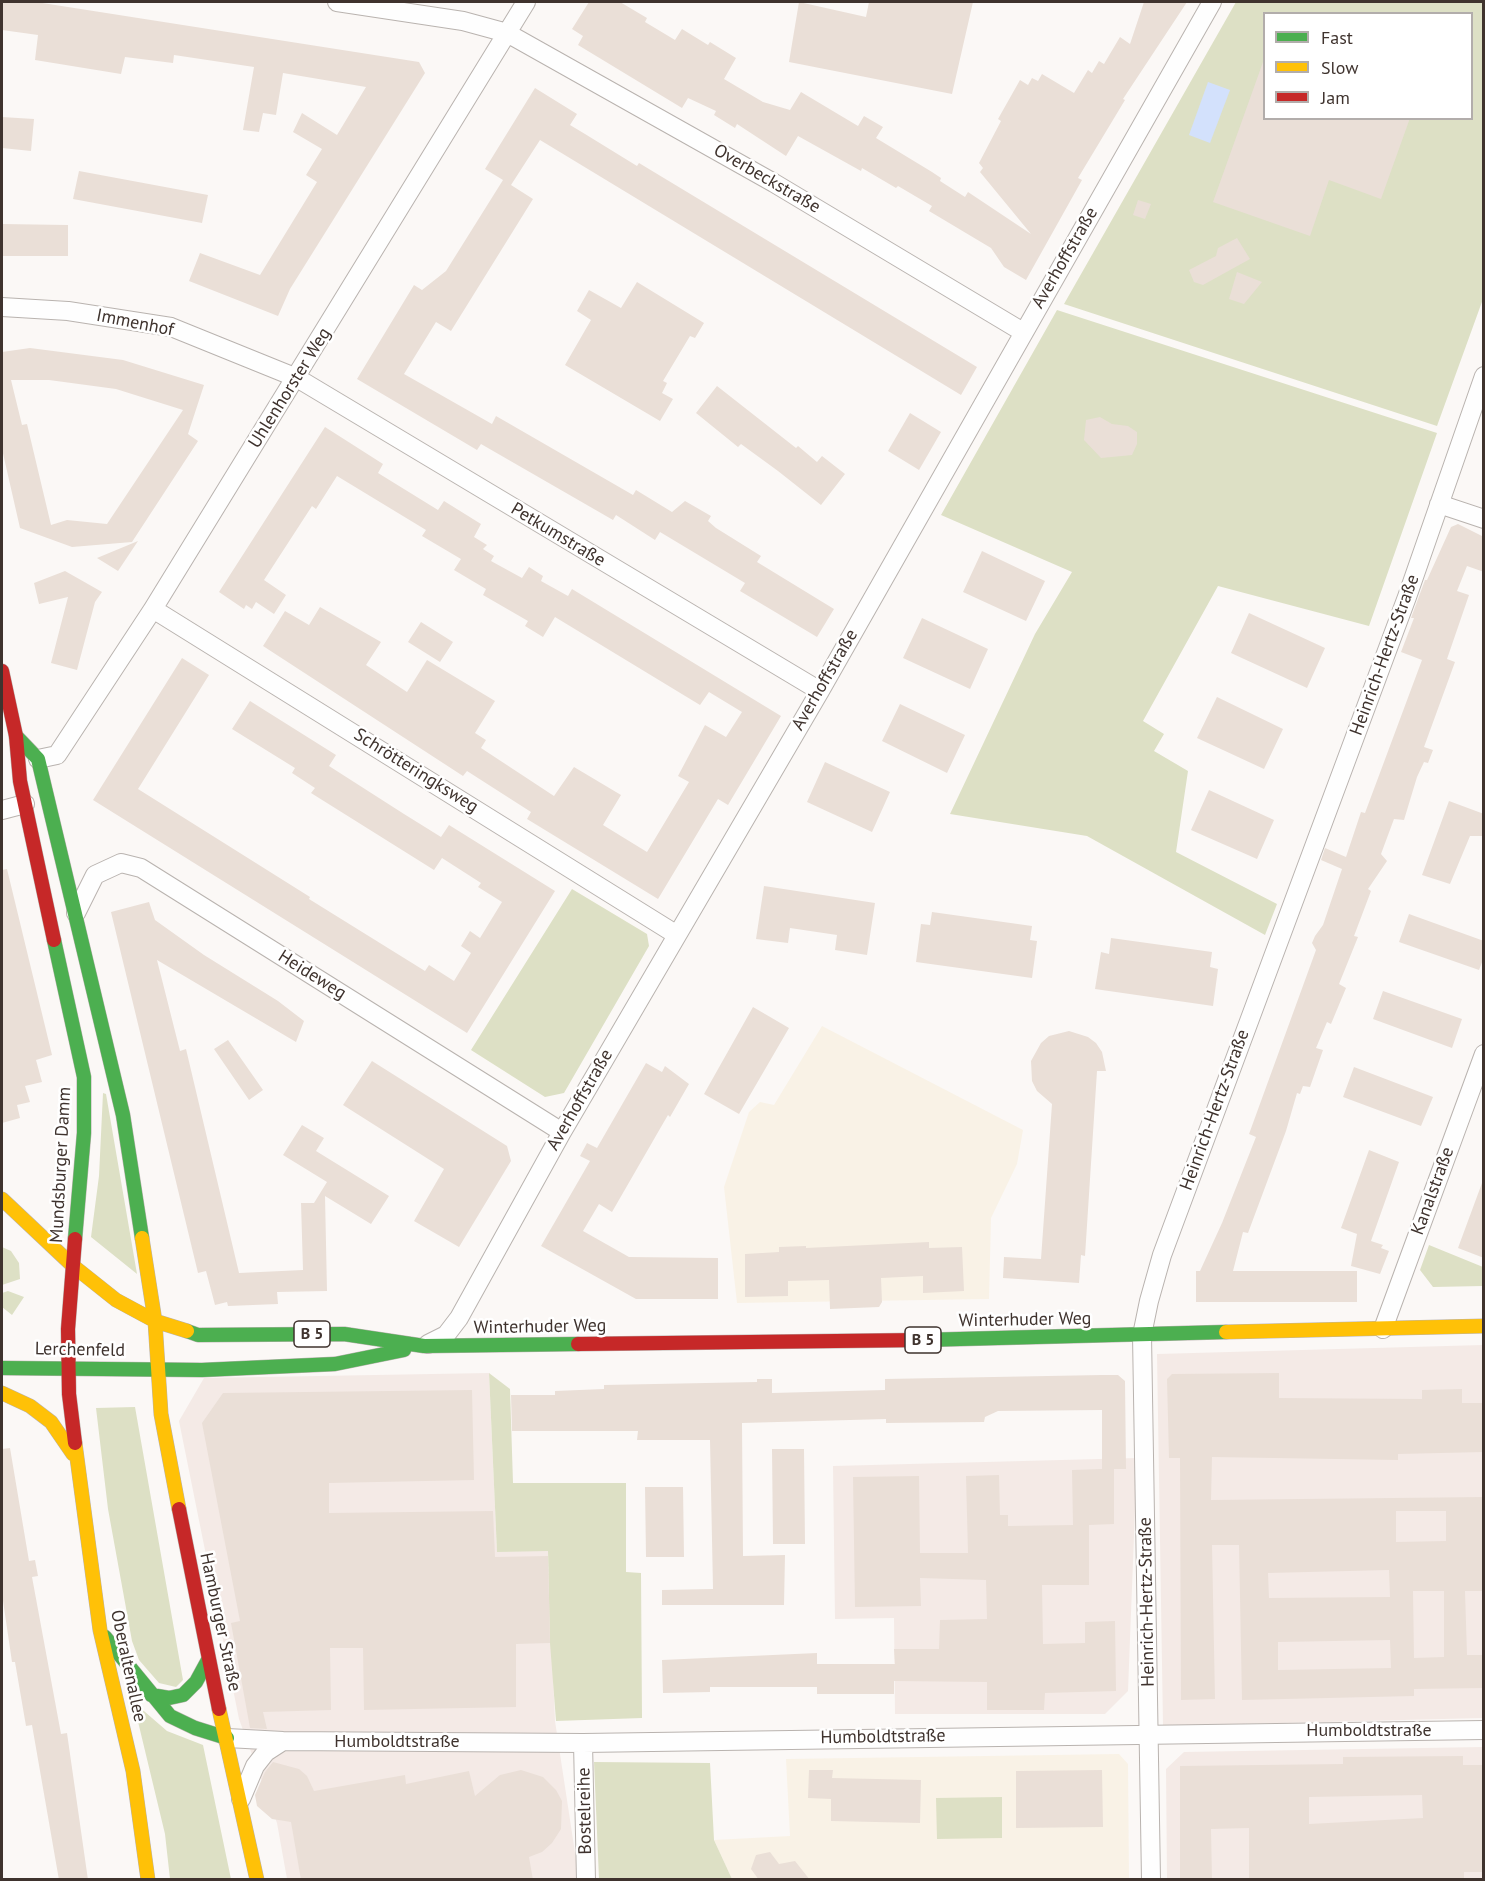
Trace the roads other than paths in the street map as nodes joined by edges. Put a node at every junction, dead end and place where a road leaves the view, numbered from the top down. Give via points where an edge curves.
1 (337, 2) edge
2 (526, 2) edge
3 (1212, 2) edge
4 (507, 33) junction
5 (2, 307) edge
6 (1023, 332) junction
7 (1484, 376) edge
8 (297, 378) junction
9 (1439, 504) junction
10 (1484, 519) edge
11 (153, 609) junction
12 (2, 671) edge
13 (820, 691) junction
14 (16, 736) junction
15 (38, 759) junction
16 (25, 804) junction
17 (2, 810) edge
18 (76, 913) junction
19 (677, 935) junction
20 (1484, 1054) edge
21 (561, 1132) junction
22 (2, 1199) edge
23 (72, 1265) junction
24 (116, 1300) junction
25 (155, 1321) junction
26 (131, 1324) dead end
27 (1484, 1326) edge
28 (1383, 1329) junction
29 (1142, 1335) junction
30 (142, 1341) dead end
31 (424, 1346) junction
32 (69, 1367) junction
33 (2, 1368) edge
34 (157, 1370) junction
35 (2, 1393) edge
36 (76, 1458) junction
37 (100, 1630) junction
38 (208, 1660) junction
39 (151, 1695) junction
40 (1484, 1730) edge
41 (1150, 1733) junction
42 (227, 1738) junction
43 (283, 1741) junction
44 (583, 1743) junction
45 (241, 1799) junction
46 (148, 1880) edge
47 (257, 1880) edge
48 (586, 1880) edge
49 (1151, 1880) edge

1 - 4 street, Overbeckstraße via 463,21
2 - 4 street, Uhlenhorster Weg
3 - 6 street, Averhoffstraße
4 - 6 street, Overbeckstraße via 774,183
4 - 8 street, Uhlenhorster Weg
5 - 8 street, Immenhof via 68,311 171,327
6 - 13 street, Averhoffstraße
7 - 9 street, Heinrich-Hertz-Straße
8 - 11 street, Uhlenhorster Weg
8 - 13 street, Petkumstraße
9 - 10 street
9 - 29 street, Heinrich-Hertz-Straße via 1162,1255
11 - 15 street, Uhlenhorster Weg via 57,754
11 - 19 street, Schrötteringksweg
12 - 14 main road, Mundsburger Damm
13 - 19 street, Averhoffstraße
14 - 15 main road
14 - 16 main road, Mundsburger Damm
15 - 18 main road
16 - 17 street
16 - 23 main road, Mundsburger Damm via 84,1077 84,1133
18 - 21 street, Heideweg via 95,874 121,863 141,868
18 - 25 main road via 123,1115
19 - 21 street, Averhoffstraße
20 - 28 street, Kanalstraße
21 - 31 street, Averhoffstraße via 459,1318 446,1335
22 - 23 main road, B 5
23 - 24 main road, B 5
23 - 32 main road, Mundsburger Damm
24 - 25 main road, Winterhuder Weg / B 5
24 - 26 main road, B 5
25 - 31 main road, Winterhuder Weg / B 5 via 198,1335 344,1334
25 - 34 main road
27 - 28 main road, Winterhuder Weg / B 5
28 - 29 main road, Winterhuder Weg / B 5
29 - 31 main road, Winterhuder Weg / B 5
29 - 41 street, Heinrich-Hertz-Straße
30 - 34 main road
31 - 34 main road, Winterhuder Weg / B 5 via 335,1364
32 - 33 main road, Lerchenfeld / B 5
32 - 34 main road, Lerchenfeld / B 5
32 - 36 main road, Mundsburger Damm
34 - 38 main road, Hamburger Straße via 161,1414
35 - 36 main road via 30,1406 51,1422
36 - 37 main road, Oberaltenallee
37 - 39 main road
37 - 46 main road, Oberaltenallee via 133,1771
38 - 39 main road via 196,1682 183,1695
38 - 42 main road, Hamburger Straße
39 - 42 main road via 170,1716
40 - 41 street, Humboldtstraße
41 - 44 street, Humboldtstraße
41 - 49 street, Heinrich-Hertz-Straße
42 - 43 street, Humboldtstraße
42 - 45 main road, Hamburger Straße
43 - 44 street, Humboldtstraße
43 - 45 street via 266,1752 255,1766
44 - 48 street, Bostelreihe
45 - 47 main road, Hamburger Straße

